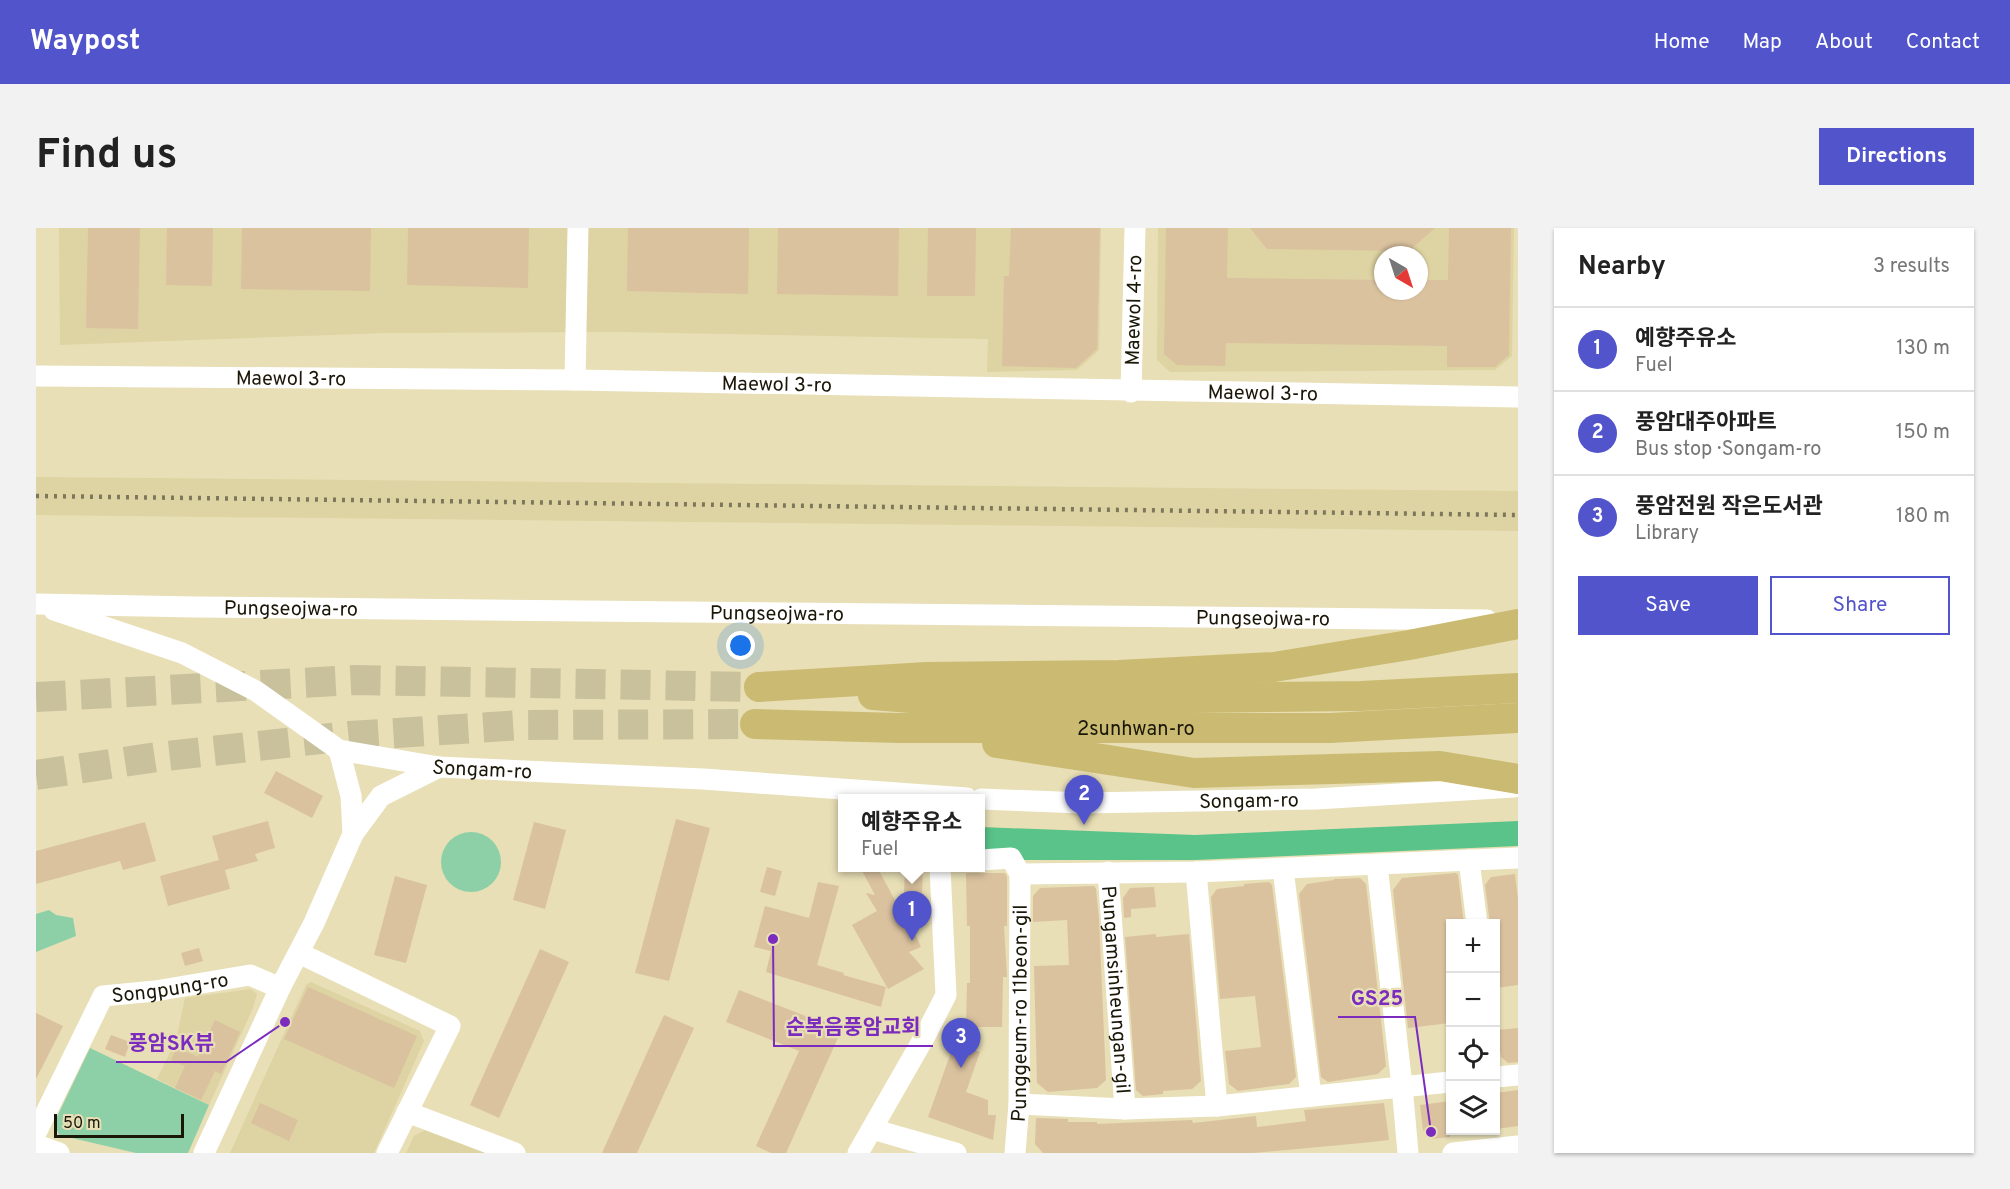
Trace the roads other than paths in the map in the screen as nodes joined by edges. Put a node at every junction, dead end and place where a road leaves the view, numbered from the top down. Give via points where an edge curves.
1 (578, 228) edge
2 (1135, 228) edge
3 (36, 376) edge
4 (575, 380) junction
5 (1131, 392) junction
6 (1518, 397) edge
7 (36, 604) edge
8 (1518, 622) edge
9 (1518, 688) edge
10 (1518, 718) edge
11 (755, 724) tunnel mouth
12 (899, 728) junction
13 (339, 750) junction
14 (439, 767) junction
15 (1518, 779) edge
16 (1518, 787) edge
17 (873, 794) edge
18 (985, 800) edge
19 (353, 834) junction
20 (1518, 858) edge
21 (985, 860) edge
22 (1470, 860) junction
23 (1377, 865) junction
24 (1283, 869) junction
25 (940, 872) edge
26 (1108, 872) junction
27 (1196, 872) junction
28 (1020, 874) junction
29 (1476, 919) edge
30 (299, 953) junction
31 (280, 988) junction
32 (1518, 1075) edge
33 (1500, 1076) edge
34 (1446, 1082) edge
35 (1402, 1086) junction
36 (1311, 1096) junction
37 (1019, 1104) junction
38 (1217, 1106) junction
39 (1125, 1109) junction
40 (407, 1112) junction
41 (872, 1129) junction
42 (36, 1133) edge
43 (36, 1145) edge
44 (1518, 1146) edge
45 (948, 1152) edge
46 (59, 1153) edge
47 (204, 1153) edge
48 (387, 1153) edge
49 (515, 1153) edge
50 (858, 1153) edge
51 (1015, 1153) edge
52 (1407, 1153) edge
53 (1454, 1153) edge

1 - 4 street
2 - 5 street, Maewol 4-ro
3 - 4 street, Maewol 3-ro
4 - 5 street, Maewol 3-ro
5 - 6 street, Maewol 3-ro
7 - 8 street, Pungseojwa-ro
7 - 13 street, Songam-ro via 182,653 256,691
8 - 9 highway, 2sunhwan-ro via 1274,667 1119,675 927,677 759,687 948,701 1361,696
10 - 12 highway, 2sunhwan-ro via 1330,728
11 - 12 highway, 2sunhwan-ro
12 - 15 highway via 1194,773 1440,766
13 - 14 street, Songam-ro
13 - 19 street via 351,796
14 - 17 street, Songam-ro via 703,779
14 - 19 street via 381,796
16 - 18 street, Songam-ro via 1316,799 1083,804
19 - 30 street
20 - 22 street, Pungamsinheungan-gil
21 - 28 street via 1011,858
22 - 23 street, Pungamsinheungan-gil
22 - 29 street
23 - 24 street, Pungamsinheungan-gil
23 - 35 street
24 - 27 street, Pungamsinheungan-gil
24 - 36 street
25 - 41 street via 946,995
26 - 27 street, Pungamsinheungan-gil
26 - 28 street, Pungamsinheungan-gil
26 - 39 street, Pungamsinheungan-gil
27 - 38 street
28 - 37 street, Punggeum-ro 11beon-gil
30 - 31 street
30 - 40 street via 450,1026
31 - 42 street, Songpung-ro via 250,975 102,996
31 - 47 street
32 - 33 street
34 - 35 street, Pungamsinheungan-gil
35 - 36 street, Pungamsinheungan-gil
35 - 52 street
36 - 38 street, Pungamsinheungan-gil
37 - 39 street, Pungamsinheungan-gil
37 - 51 street, Punggeum-ro 11beon-gil
38 - 39 street, Pungamsinheungan-gil
40 - 48 street
40 - 49 street
41 - 45 street
41 - 50 street
43 - 46 street
44 - 53 street

